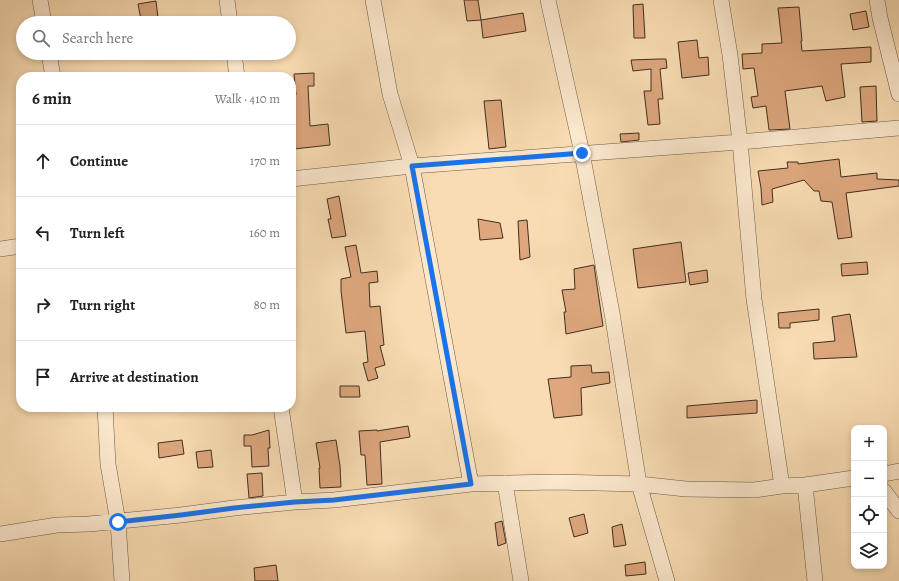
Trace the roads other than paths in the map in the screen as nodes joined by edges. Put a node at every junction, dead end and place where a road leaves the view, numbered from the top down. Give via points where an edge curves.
1 (40, 0) edge
2 (228, 0) edge
3 (373, 0) edge
4 (548, 0) edge
5 (721, 0) edge
6 (878, 0) edge
7 (43, 16) edge
8 (229, 16) edge
9 (50, 60) edge
10 (235, 60) edge
11 (52, 72) edge
12 (236, 72) edge
13 (899, 94) edge
14 (899, 128) edge
15 (740, 142) junction
16 (582, 153) junction
17 (412, 166) junction
18 (296, 178) edge
19 (16, 247) edge
20 (0, 249) edge
21 (105, 412) edge
22 (283, 412) edge
23 (899, 471) edge
24 (887, 473) edge
25 (851, 478) edge
26 (505, 483) junction
27 (471, 484) junction
28 (639, 484) junction
29 (805, 485) junction
30 (782, 486) junction
31 (887, 495) edge
32 (295, 502) junction
33 (899, 511) edge
34 (118, 522) junction
35 (0, 534) edge
36 (122, 581) edge
37 (521, 581) edge
38 (667, 581) edge
39 (815, 581) edge

1 - 7 street
2 - 8 street
3 - 17 street via 390,94
4 - 16 street
5 - 15 street
6 - 13 street
9 - 11 street
10 - 12 street
14 - 15 street
15 - 16 street
15 - 30 street via 754,299
16 - 17 street
16 - 28 street via 612,313
17 - 18 street
17 - 27 street
19 - 20 street
21 - 34 street via 108,464
22 - 32 street
23 - 24 street
25 - 29 street
26 - 27 street
26 - 28 street
26 - 37 street
27 - 32 street
28 - 30 street via 686,489 754,490
28 - 38 street
29 - 30 street
29 - 39 street
31 - 33 street
32 - 34 street
34 - 35 street via 57,525
34 - 36 street

